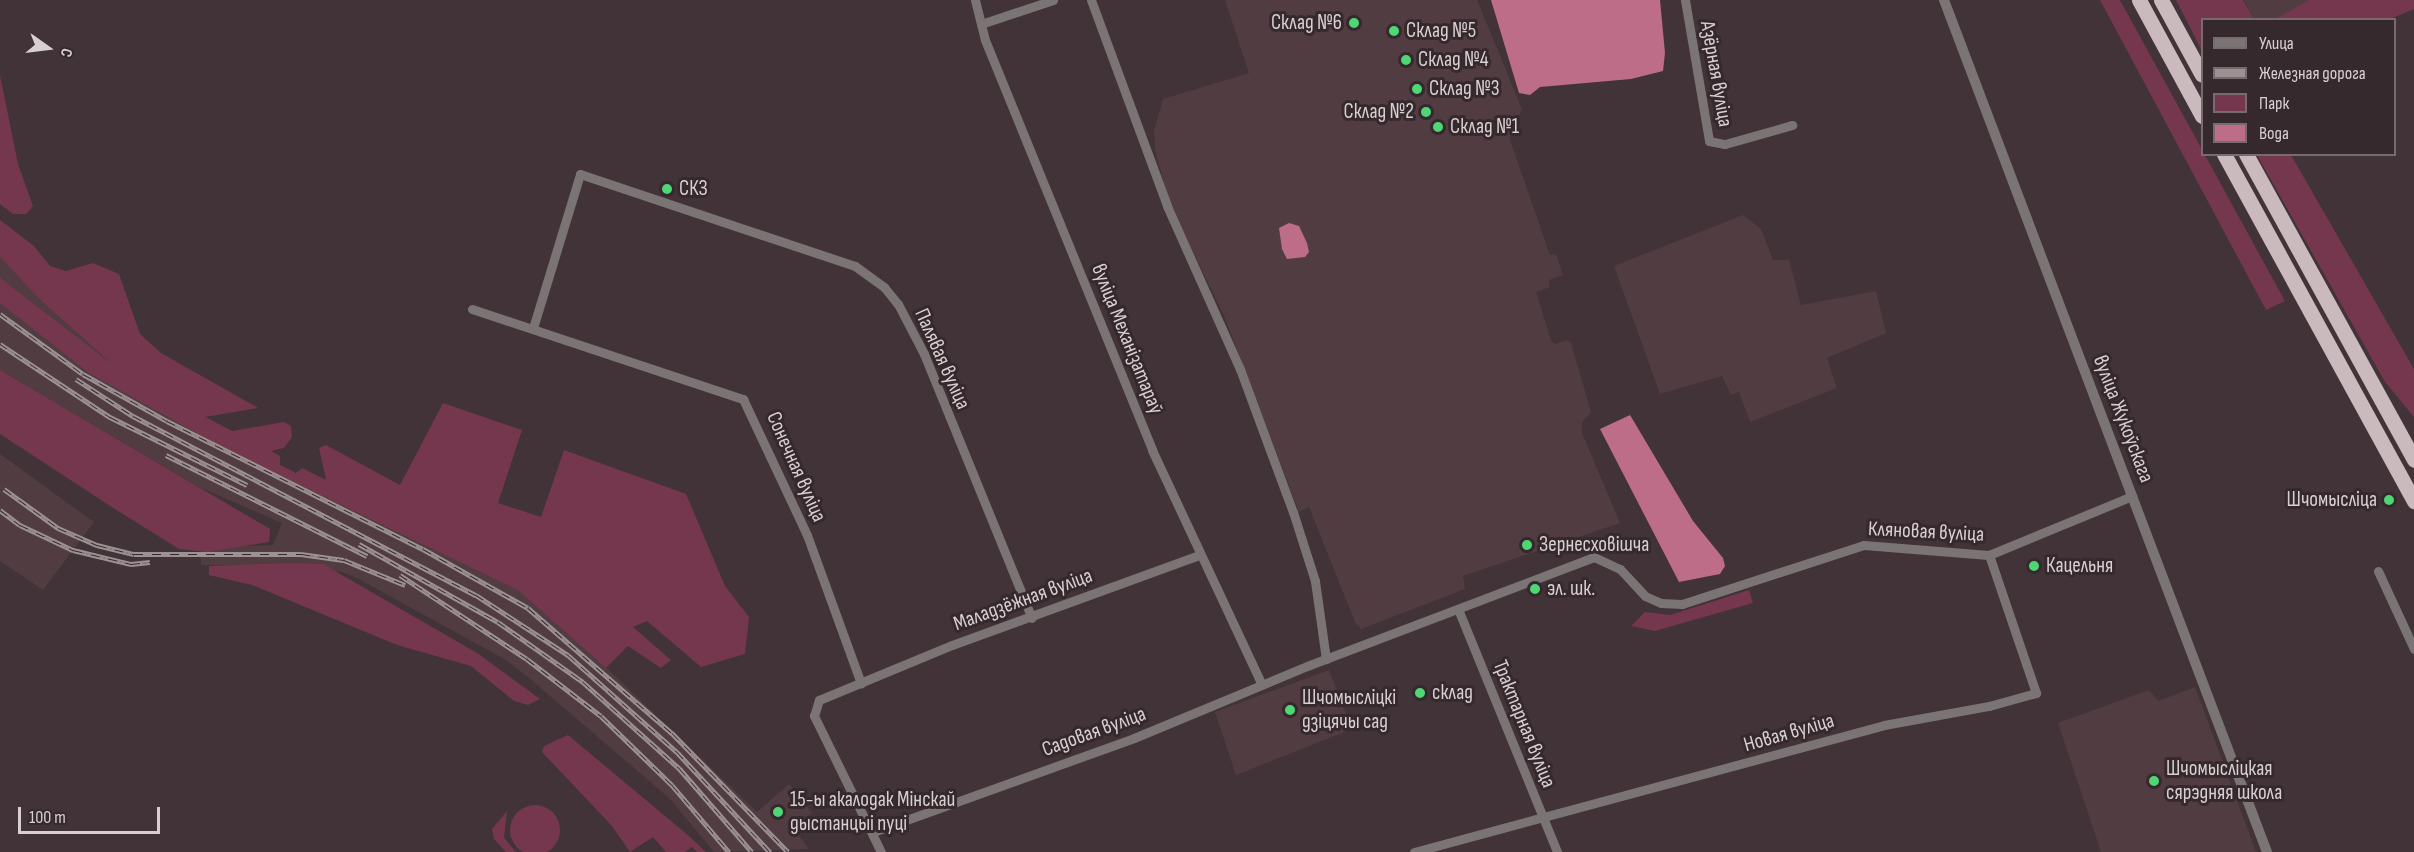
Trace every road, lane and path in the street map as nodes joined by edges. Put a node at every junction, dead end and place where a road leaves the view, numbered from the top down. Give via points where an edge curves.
1 (975, 0) edge
2 (1053, 0) edge
3 (1091, 0) edge
4 (1685, 0) edge
5 (1944, 0) edge
6 (2139, 0) edge
7 (2161, 0) edge
8 (981, 24) junction
9 (2201, 73) edge
10 (2201, 114) edge
11 (1792, 125) dead end
12 (2225, 156) edge
13 (2247, 156) edge
14 (472, 309) dead end
15 (533, 328) junction
16 (2414, 460) edge
17 (2132, 496) junction
18 (2414, 501) edge
19 (1199, 555) junction
20 (1989, 555) junction
21 (2378, 570) dead end
22 (1458, 609) junction
23 (1032, 618) junction
24 (2414, 649) edge
25 (1326, 659) junction
26 (861, 683) junction
27 (1262, 685) junction
28 (1544, 819) junction
29 (873, 832) junction
30 (881, 852) edge
31 (1414, 852) edge
32 (1557, 852) edge
33 (2267, 852) edge

1 - 8 street, вуліца Механізатараў
2 - 8 street
3 - 25 street via 1167,206 1240,369 1293,512 1315,581
4 - 11 street, Азёрная вуліца via 1709,141 1725,144
5 - 17 street, вуліца Жукоўскага
6 - 10 highway
7 - 9 highway
8 - 19 street, вуліца Механізатараў via 1152,450
12 - 18 highway
13 - 16 highway
14 - 15 street, Сонечная вуліца
15 - 23 street, Палявая вуліца via 580,174 722,224 836,257 870,274 884,286 924,354
15 - 26 street, Сонечная вуліца via 743,399 807,535
17 - 20 street, Кляновая вуліца
17 - 33 street, вуліца Жукоўскага
19 - 23 street, Маладзёжная вуліца
19 - 27 street, вуліца Механізатараў via 1242,636
20 - 22 street, Кляновая вуліца via 1864,545 1682,604 1661,603 1645,596 1620,569 1594,557
20 - 28 street, Новая вуліца via 2036,693 1989,706 1884,725
21 - 24 street
22 - 25 street, Садовая вуліца
22 - 28 street, Трактарная вуліца
23 - 26 street, Маладзёжная вуліца via 952,645
25 - 27 street, Садовая вуліца
26 - 29 street, Маладзёжная вуліца via 819,700 814,716
27 - 29 street, Садовая вуліца via 1134,738
28 - 31 street, Новая вуліца
28 - 32 street, Трактарная вуліца
29 - 30 street

